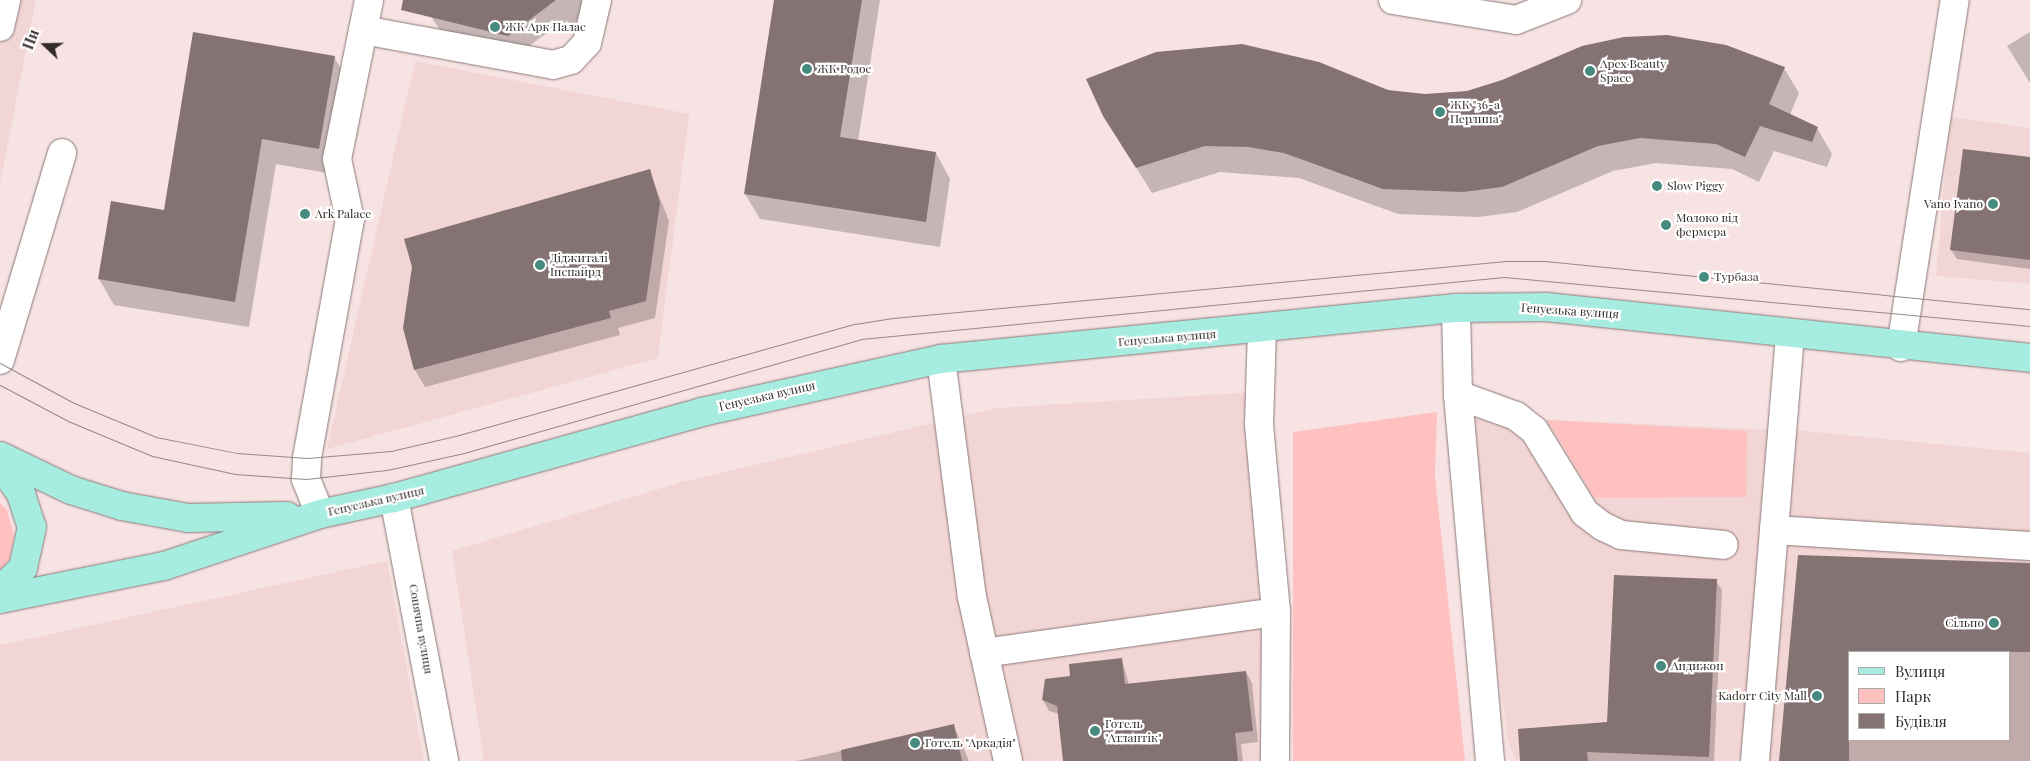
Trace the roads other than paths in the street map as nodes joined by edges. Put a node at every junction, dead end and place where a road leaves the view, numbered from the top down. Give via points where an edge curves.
1 (6, 0) edge
2 (369, 0) edge
3 (597, 0) edge
4 (1393, 0) edge
5 (1567, 0) edge
6 (1955, 0) edge
7 (0, 27) edge
8 (363, 30) junction
9 (62, 153) dead end
10 (1456, 308) junction
11 (1262, 329) junction
12 (1790, 334) junction
13 (1901, 347) junction
14 (2030, 358) edge
15 (941, 359) junction
16 (0, 360) edge
17 (1458, 395) junction
18 (0, 456) edge
19 (0, 464) edge
20 (394, 498) junction
21 (320, 514) junction
22 (1774, 530) junction
23 (1724, 545) dead end
24 (2030, 546) edge
25 (0, 590) edge
26 (0, 599) edge
27 (1276, 612) junction
28 (984, 653) junction
29 (1491, 759) edge
30 (444, 761) edge
31 (1008, 761) edge
32 (1275, 761) edge
33 (1755, 761) edge

1 - 7 street
2 - 8 street
3 - 8 street via 587,43 571,60 553,65
4 - 5 street via 1516,20
6 - 13 street
8 - 21 street via 337,159 350,220 307,465 306,479
9 - 16 street
10 - 11 main road, Генуезька вулиця
10 - 12 main road, Генуезька вулиця via 1546,307
10 - 17 street
11 - 15 main road, Генуезька вулиця
11 - 27 street via 1259,425
12 - 13 main road, Генуезька вулиця
12 - 22 street
13 - 14 main road, Генуезька вулиця
15 - 20 main road, Генуезька вулиця via 702,412
15 - 28 street via 972,597
17 - 23 street via 1516,416 1534,430 1585,512 1602,526 1620,535
17 - 29 street
18 - 21 main road, Генуезька вулиця via 70,490 122,506 188,518
19 - 25 main road via 21,494 32,526 23,568
20 - 21 main road, Генуезька вулиця
20 - 30 street, Сонячна вулиця via 415,591
21 - 26 main road, Генуезька вулиця via 164,566
22 - 24 street
22 - 33 street
27 - 28 street
27 - 32 street
28 - 31 street

